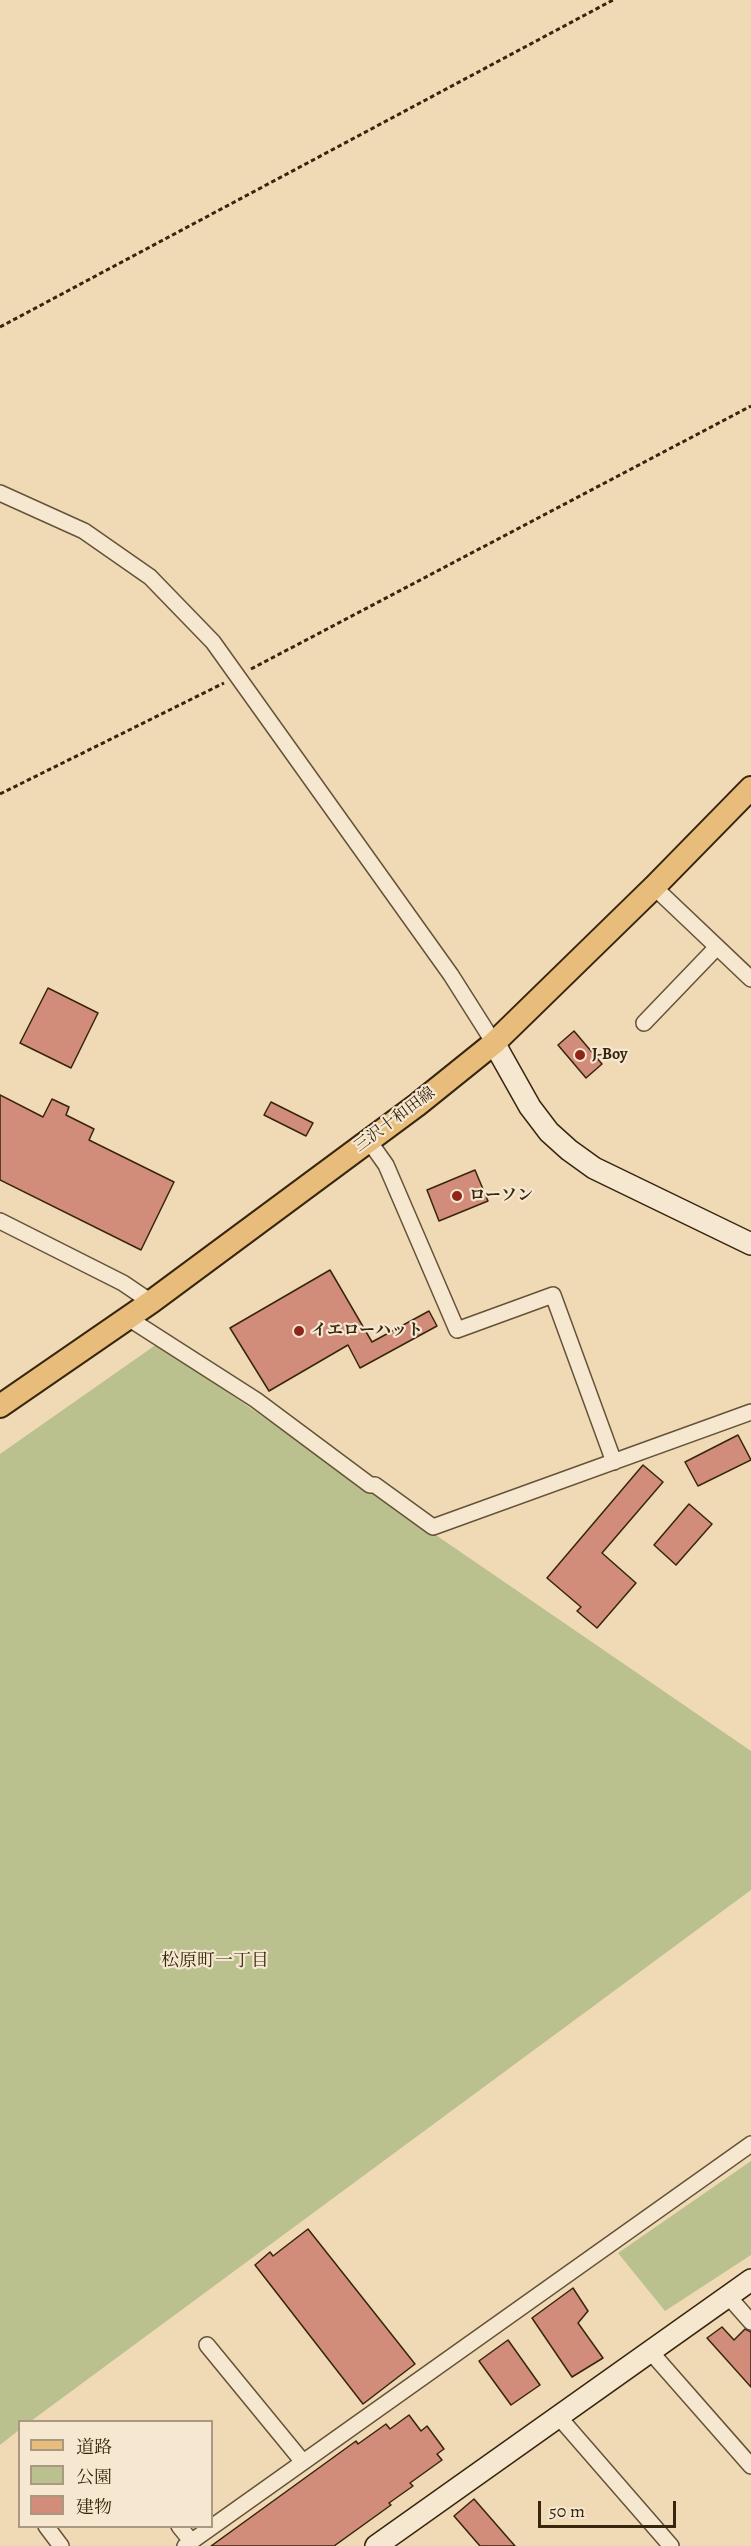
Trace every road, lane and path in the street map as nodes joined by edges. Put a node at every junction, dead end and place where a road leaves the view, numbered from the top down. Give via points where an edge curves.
1 (613, 0) edge
2 (0, 327) edge
3 (751, 406) edge
4 (0, 493) edge
5 (238, 676) junction
6 (751, 788) edge
7 (0, 794) edge
8 (654, 887) junction
9 (717, 947) junction
10 (751, 979) edge
11 (644, 1023) dead end
12 (494, 1042) junction
13 (369, 1141) junction
14 (0, 1221) edge
15 (751, 1244) edge
16 (151, 1302) junction
17 (128, 1318) junction
18 (0, 1406) edge
19 (751, 1412) edge
20 (614, 1462) junction
21 (751, 2144) edge
22 (751, 2280) edge
23 (728, 2296) junction
24 (751, 2322) edge
25 (207, 2345) dead end
26 (649, 2350) junction
27 (558, 2416) junction
28 (303, 2462) junction
29 (751, 2466) edge
30 (213, 2526) edge
31 (48, 2528) edge
32 (180, 2528) edge
33 (210, 2528) edge
34 (188, 2544) edge
35 (61, 2546) edge
36 (376, 2546) edge
37 (671, 2546) edge

1 - 2 path
3 - 5 path
4 - 5 street via 84,531 150,577 213,642
5 - 7 path
5 - 12 street via 451,975
6 - 8 main road, 三沢十和田線
8 - 9 street
8 - 12 main road, 三沢十和田線
9 - 10 street
9 - 11 street
12 - 13 main road, 三沢十和田線
12 - 15 street via 530,1107 569,1150 594,1168
13 - 16 main road, 三沢十和田線
13 - 20 street via 386,1165 457,1330 553,1295
14 - 16 street via 123,1283
16 - 17 main road, 三沢十和田線
17 - 18 main road, 三沢十和田線
17 - 20 street via 256,1400 433,1527
19 - 20 street
21 - 28 street
22 - 23 street
23 - 24 street
23 - 26 street
25 - 28 street
26 - 27 street
26 - 29 street
27 - 36 street
27 - 37 street
28 - 30 street
31 - 35 street
32 - 34 street
33 - 34 street

